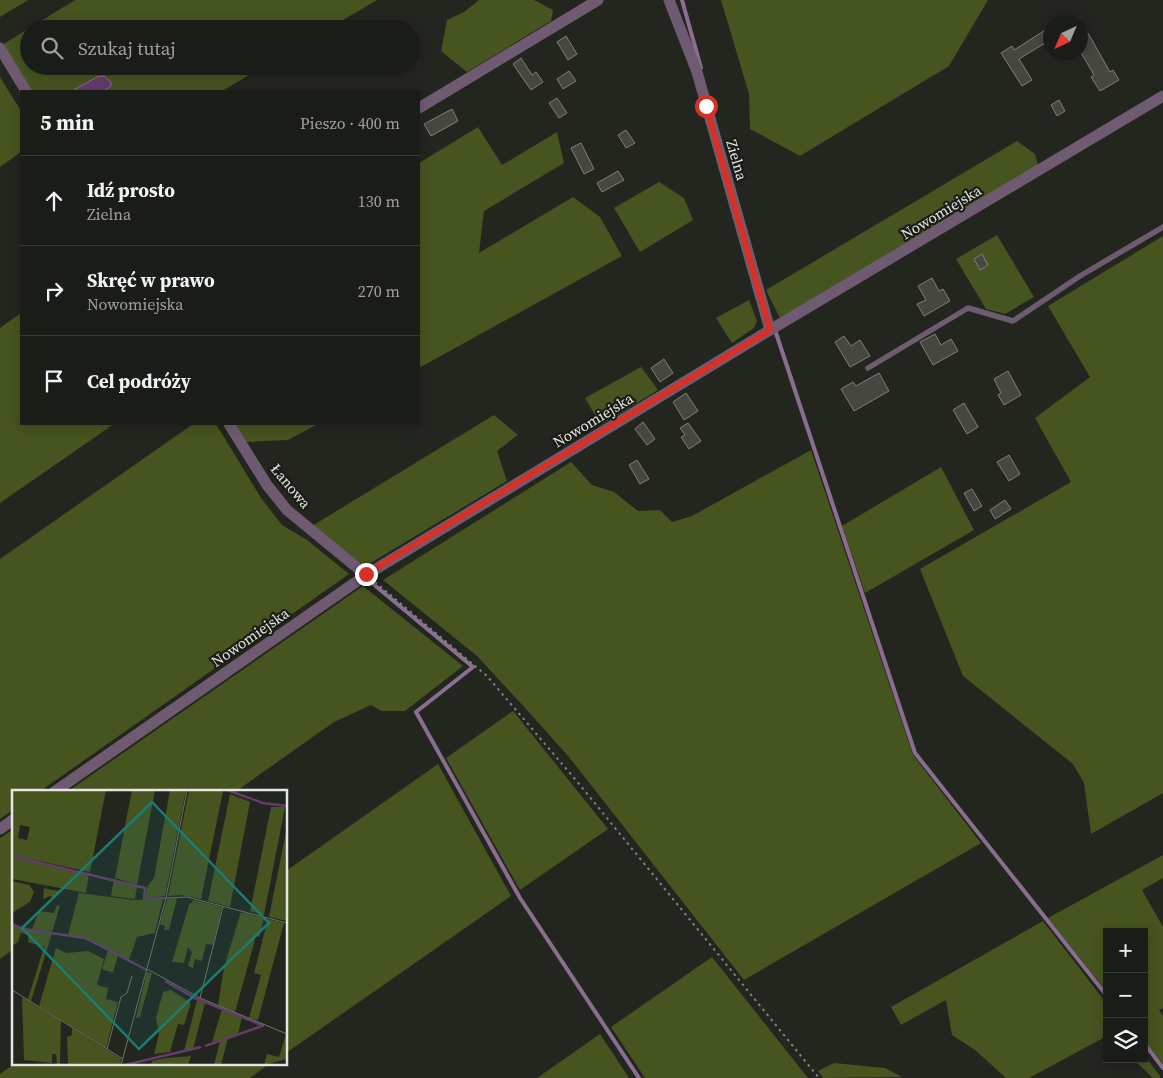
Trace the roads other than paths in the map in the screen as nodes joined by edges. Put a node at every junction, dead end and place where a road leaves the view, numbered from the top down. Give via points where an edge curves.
1 (598, 0) edge
2 (669, 0) edge
3 (0, 48) edge
4 (25, 90) edge
5 (1163, 96) edge
6 (420, 107) edge
7 (1163, 228) edge
8 (774, 328) junction
9 (868, 368) dead end
10 (230, 425) edge
11 (363, 576) junction
12 (57, 790) edge
13 (12, 821) edge
14 (0, 829) edge

1 - 6 street
2 - 8 street, Zielna via 697,72
3 - 4 street
5 - 8 street, Nowomiejska
7 - 9 lane via 1080,276 1013,321 968,308
8 - 11 street, Nowomiejska
10 - 11 street, Łanowa via 287,510
11 - 12 street, Nowomiejska
13 - 14 street

